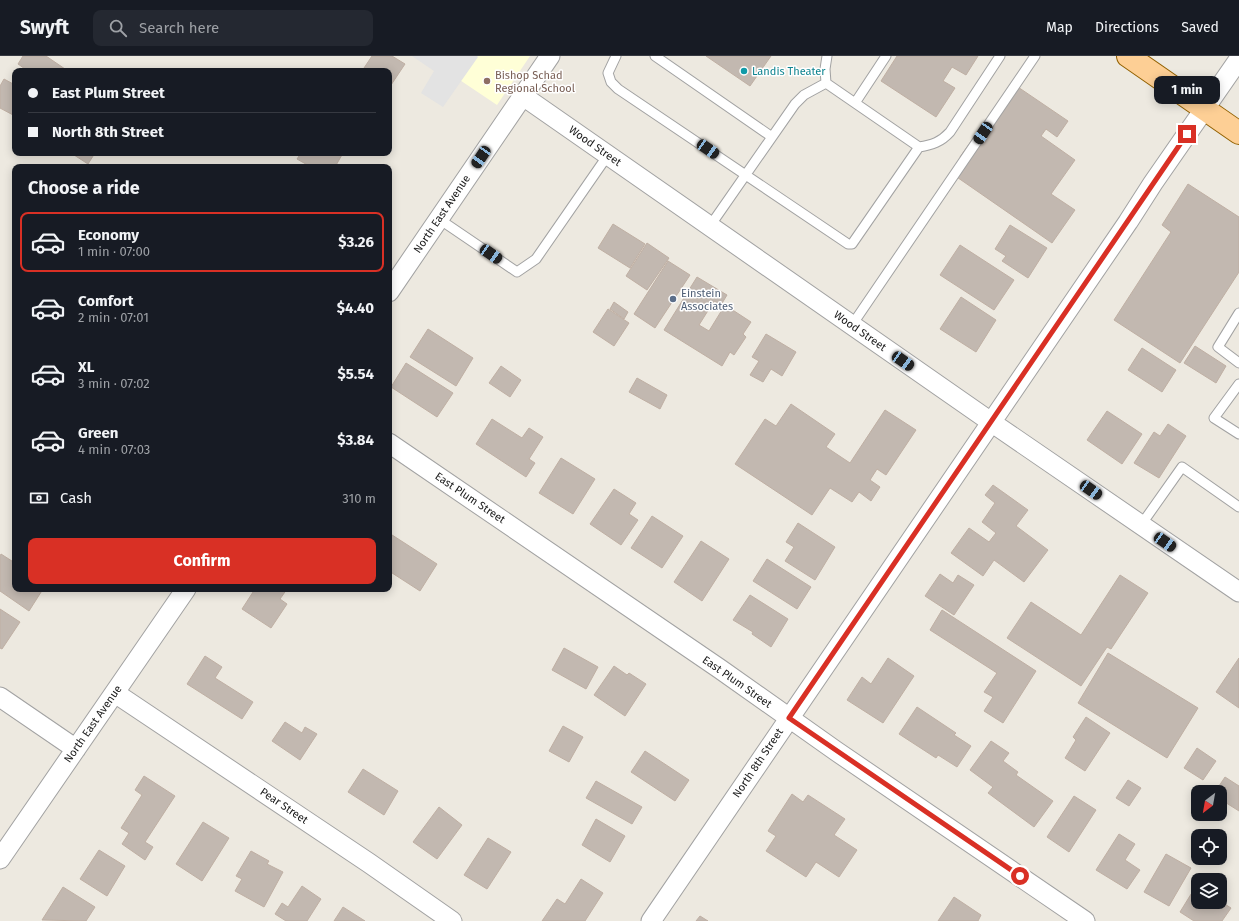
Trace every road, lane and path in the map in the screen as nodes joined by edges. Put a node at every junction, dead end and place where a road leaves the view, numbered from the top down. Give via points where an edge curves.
1 (550, 56) edge
2 (616, 56) edge
3 (655, 56) edge
4 (827, 56) edge
5 (886, 56) edge
6 (1000, 56) edge
7 (1035, 56) edge
8 (1128, 56) edge
9 (1239, 59) edge
10 (826, 83) junction
11 (523, 96) junction
12 (855, 103) junction
13 (1205, 109) junction
14 (1239, 133) edge
15 (772, 138) junction
16 (919, 147) junction
17 (608, 156) junction
18 (746, 174) junction
19 (439, 219) junction
20 (710, 226) junction
21 (392, 288) edge
22 (1239, 313) edge
23 (852, 326) junction
24 (1239, 363) edge
25 (1239, 384) edge
26 (991, 422) junction
27 (1239, 434) edge
28 (392, 445) edge
29 (1239, 507) edge
30 (1141, 525) junction
31 (184, 592) edge
32 (1239, 592) edge
33 (115, 693) junction
34 (0, 697) edge
35 (789, 718) junction
36 (76, 749) junction
37 (0, 859) edge
38 (452, 921) edge
39 (651, 921) edge
40 (1086, 921) edge

1 - 11 street, North East Avenue
2 - 18 lane via 608,73 611,82 618,89
3 - 15 lane
4 - 10 lane
5 - 12 lane
6 - 16 lane via 944,139 935,144
7 - 23 lane
8 - 13 main road
9 - 13 street, North 8th Street
10 - 12 lane
10 - 15 lane via 804,95 795,104
11 - 17 street, Wood Street
11 - 19 street, North East Avenue
12 - 16 lane
13 - 14 main road
13 - 26 street, North 8th Street
15 - 18 lane
16 - 18 lane via 852,244 848,244
17 - 19 lane via 536,259 517,272
17 - 20 street, Wood Street
18 - 20 lane
19 - 21 street, North East Avenue
20 - 23 street, Wood Street
22 - 24 lane via 1218,347
23 - 26 street, Wood Street
25 - 27 lane via 1214,418
26 - 30 street, Wood Street
26 - 35 street, North 8th Street
28 - 35 street, East Plum Street
29 - 30 lane via 1182,467
30 - 32 street, Wood Street
31 - 33 street, North East Avenue
33 - 36 street, North East Avenue
33 - 38 street, Pear Street
34 - 36 street
35 - 39 street, North 8th Street
35 - 40 street, East Plum Street
36 - 37 street, North East Avenue

